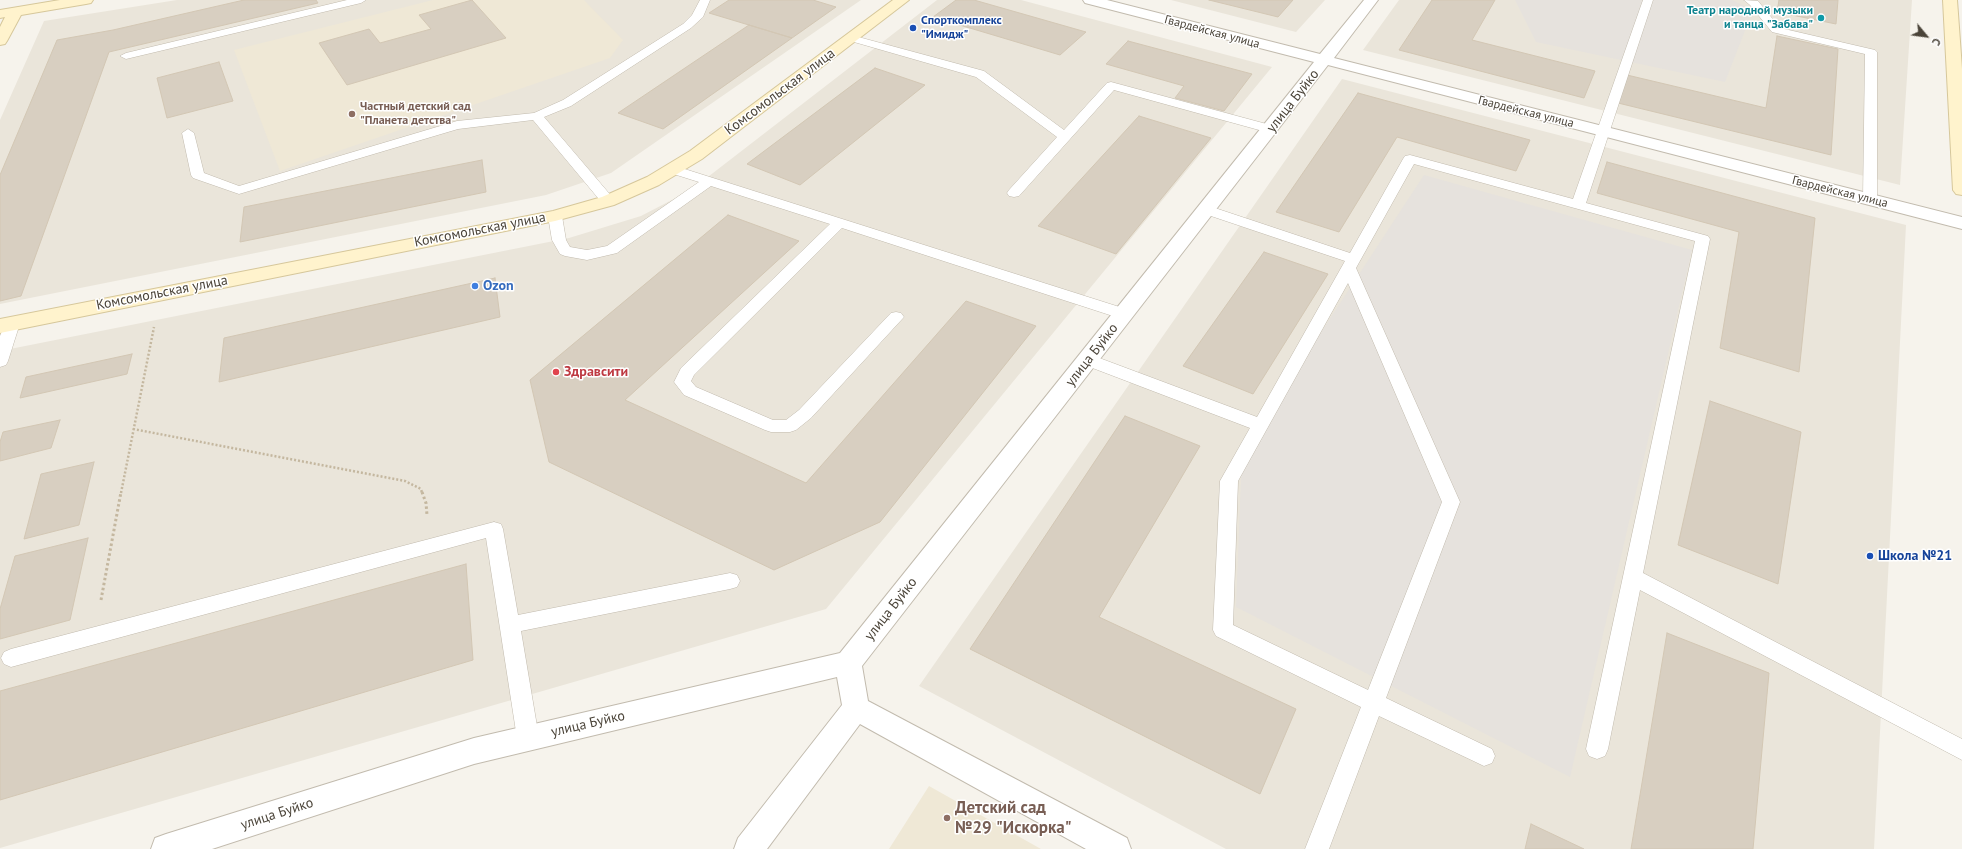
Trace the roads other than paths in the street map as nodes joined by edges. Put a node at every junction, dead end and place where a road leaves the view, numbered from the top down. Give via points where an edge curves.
1 (86, 0) edge
2 (360, 0) edge
3 (705, 0) edge
4 (902, 0) edge
5 (1090, 0) edge
6 (1371, 0) edge
7 (1648, 0) edge
8 (1748, 0) edge
9 (1950, 0) edge
10 (0, 5) edge
11 (16, 11) junction
12 (0, 14) edge
13 (851, 38) junction
14 (0, 41) edge
15 (126, 56) dead end
16 (1324, 61) junction
17 (1959, 109) edge
18 (536, 116) junction
19 (1270, 129) junction
20 (1603, 132) junction
21 (188, 133) dead end
22 (1065, 137) junction
23 (672, 170) junction
24 (709, 181) junction
25 (1962, 190) edge
26 (1014, 193) dead end
27 (1870, 200) junction
28 (608, 201) junction
29 (1578, 206) junction
30 (1207, 210) junction
31 (556, 216) junction
32 (840, 223) junction
33 (1962, 223) edge
34 (1352, 263) junction
35 (1124, 314) junction
36 (896, 317) dead end
37 (6, 325) edge
38 (1088, 360) junction
39 (0, 361) edge
40 (1260, 425) junction
41 (1633, 577) junction
42 (730, 581) dead end
43 (510, 625) junction
44 (11, 658) dead end
45 (848, 663) junction
46 (1374, 702) junction
47 (856, 708) junction
48 (528, 738) junction
49 (1597, 749) dead end
50 (1962, 750) edge
51 (1484, 756) dead end
52 (166, 849) edge
53 (748, 849) edge
54 (1116, 849) edge
55 (1317, 849) edge

1 - 11 street
2 - 15 lane
3 - 18 lane via 697,17 687,26 567,103
4 - 13 street, Комсомольская улица
5 - 16 street, Гвардейская улица
6 - 16 street, улица Буйко
7 - 20 lane
8 - 27 lane via 1754,2 1776,30 1871,52
9 - 17 street
10 - 11 street
11 - 12 street
11 - 14 street
13 - 22 lane via 980,74
13 - 23 street, Комсомольская улица
16 - 19 street, улица Буйко
16 - 20 street, Гвардейская улица
17 - 25 street
18 - 21 lane via 457,125 238,190 198,175
18 - 28 lane
19 - 22 lane via 1111,86
19 - 30 street, улица Буйко
20 - 27 street, Гвардейская улица
20 - 29 lane
22 - 26 lane
23 - 24 lane
23 - 28 street, Комсомольская улица
24 - 31 lane via 612,250 587,255 565,252 559,240
24 - 32 lane
27 - 33 street, Гвардейская улица
28 - 31 street, Комсомольская улица
29 - 34 lane via 1410,159
29 - 41 lane via 1703,239
30 - 34 lane
30 - 35 street, улица Буйко
31 - 37 street, Комсомольская улица
32 - 35 lane
32 - 36 lane via 687,372 682,382 690,391 771,426 790,426 805,414
34 - 40 lane
34 - 46 lane via 1451,502
35 - 38 street, улица Буйко
37 - 39 lane
38 - 40 lane
38 - 45 street, улица Буйко
40 - 46 lane via 1229,481 1223,630
41 - 49 lane
41 - 50 lane
42 - 43 lane
43 - 44 lane via 494,529
43 - 48 lane
45 - 47 street
45 - 48 street, улица Буйко
46 - 51 lane
46 - 55 lane
47 - 53 street
47 - 54 street
48 - 52 street, улица Буйко via 474,751

